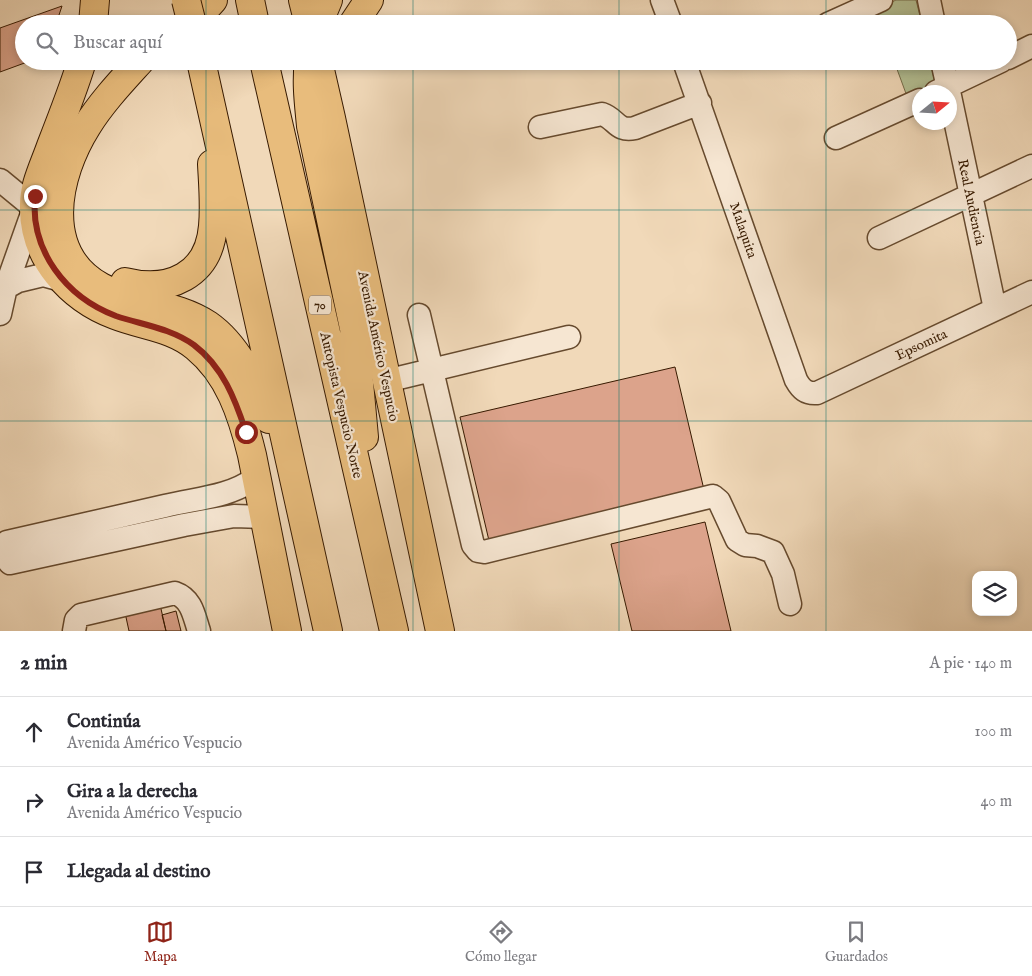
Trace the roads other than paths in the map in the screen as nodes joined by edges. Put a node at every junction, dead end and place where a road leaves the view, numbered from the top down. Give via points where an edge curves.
1 (95, 0) edge
2 (186, 0) edge
3 (196, 0) edge
4 (213, 0) edge
5 (250, 0) edge
6 (303, 0) edge
7 (328, 0) edge
8 (369, 0) edge
9 (662, 0) edge
10 (880, 0) edge
11 (929, 0) edge
12 (94, 15) edge
13 (182, 15) edge
14 (189, 15) edge
15 (199, 15) edge
16 (254, 15) edge
17 (307, 15) edge
18 (322, 15) edge
19 (359, 15) edge
20 (668, 15) edge
21 (848, 15) edge
22 (932, 15) edge
23 (1032, 46) edge
24 (1017, 54) edge
25 (79, 70) edge
26 (132, 70) edge
27 (147, 70) edge
28 (203, 70) edge
29 (312, 70) edge
30 (314, 70) edge
31 (338, 70) edge
32 (687, 70) edge
33 (943, 70) edge
34 (985, 70) edge
35 (266, 71) edge
36 (944, 85) edge
37 (957, 85) edge
38 (210, 101) junction
39 (700, 103) junction
40 (912, 104) edge
41 (331, 118) junction
42 (540, 127) dead end
43 (955, 130) edge
44 (836, 138) dead end
45 (1032, 166) edge
46 (0, 180) edge
47 (971, 195) junction
48 (34, 208) junction
49 (879, 238) dead end
50 (61, 280) junction
51 (3, 289) edge
52 (1032, 292) edge
53 (996, 309) junction
54 (0, 314) edge
55 (419, 314) dead end
56 (569, 337) dead end
57 (432, 370) junction
58 (386, 380) junction
59 (810, 394) joint
60 (256, 478) junction
61 (295, 479) junction
62 (264, 517) junction
63 (371, 529) junction
64 (0, 552) edge
65 (790, 604) dead end
66 (74, 631) edge
67 (200, 631) edge
68 (287, 631) edge
69 (328, 631) edge
70 (394, 631) edge
71 (440, 631) edge

1 - 12 main road
2 - 14 main road, bridge
3 - 13 main road
4 - 15 main road
5 - 16 main road
6 - 17 main road
7 - 18 main road
8 - 19 main road
9 - 20 street
10 - 21 street
11 - 22 street
23 - 24 street
25 - 48 main road via 37,186
26 - 61 main road via 99,108 75,148 59,202 64,245 80,270 99,286 122,296 179,310 209,326 222,338 255,385
27 - 38 main road via 110,118 91,153 80,184 75,212 78,234 89,256 117,279 131,284 161,285 186,277 200,262 213,226
28 - 38 main road
29 - 63 main road via 311,126 354,328
30 - 41 main road, Avenida Américo Vespucio
31 - 41 main road
32 - 39 street, Malaquita
33 - 36 street, Real Audiencia
34 - 37 street
35 - 63 main road, Autopista Vespucio Norte / 70
38 - 61 main road
39 - 42 street via 627,130 602,114
39 - 59 street, Malaquita via 796,380
40 - 44 street
41 - 58 main road, Avenida Américo Vespucio
43 - 47 street, Real Audiencia
45 - 47 street
46 - 48 street
47 - 49 street
47 - 53 street, Real Audiencia
48 - 50 main road via 42,248
48 - 51 street
50 - 51 street via 43,275 18,281
50 - 60 main road via 103,310 170,332 206,356 226,381 236,403
51 - 54 street
52 - 53 street, Epsomita
53 - 59 street, Epsomita via 817,394
55 - 57 street
56 - 57 street
57 - 58 street
57 - 65 street via 473,545 478,551 713,496 720,501 737,540 773,552 783,574
58 - 71 main road, Avenida Américo Vespucio
60 - 62 main road
60 - 64 street via 218,496 7,542
61 - 69 main road
62 - 64 street via 234,516 184,525 10,563
62 - 68 main road
63 - 70 main road, Autopista Vespucio Norte / 70
66 - 67 street via 76,620 81,615 175,593 187,600

